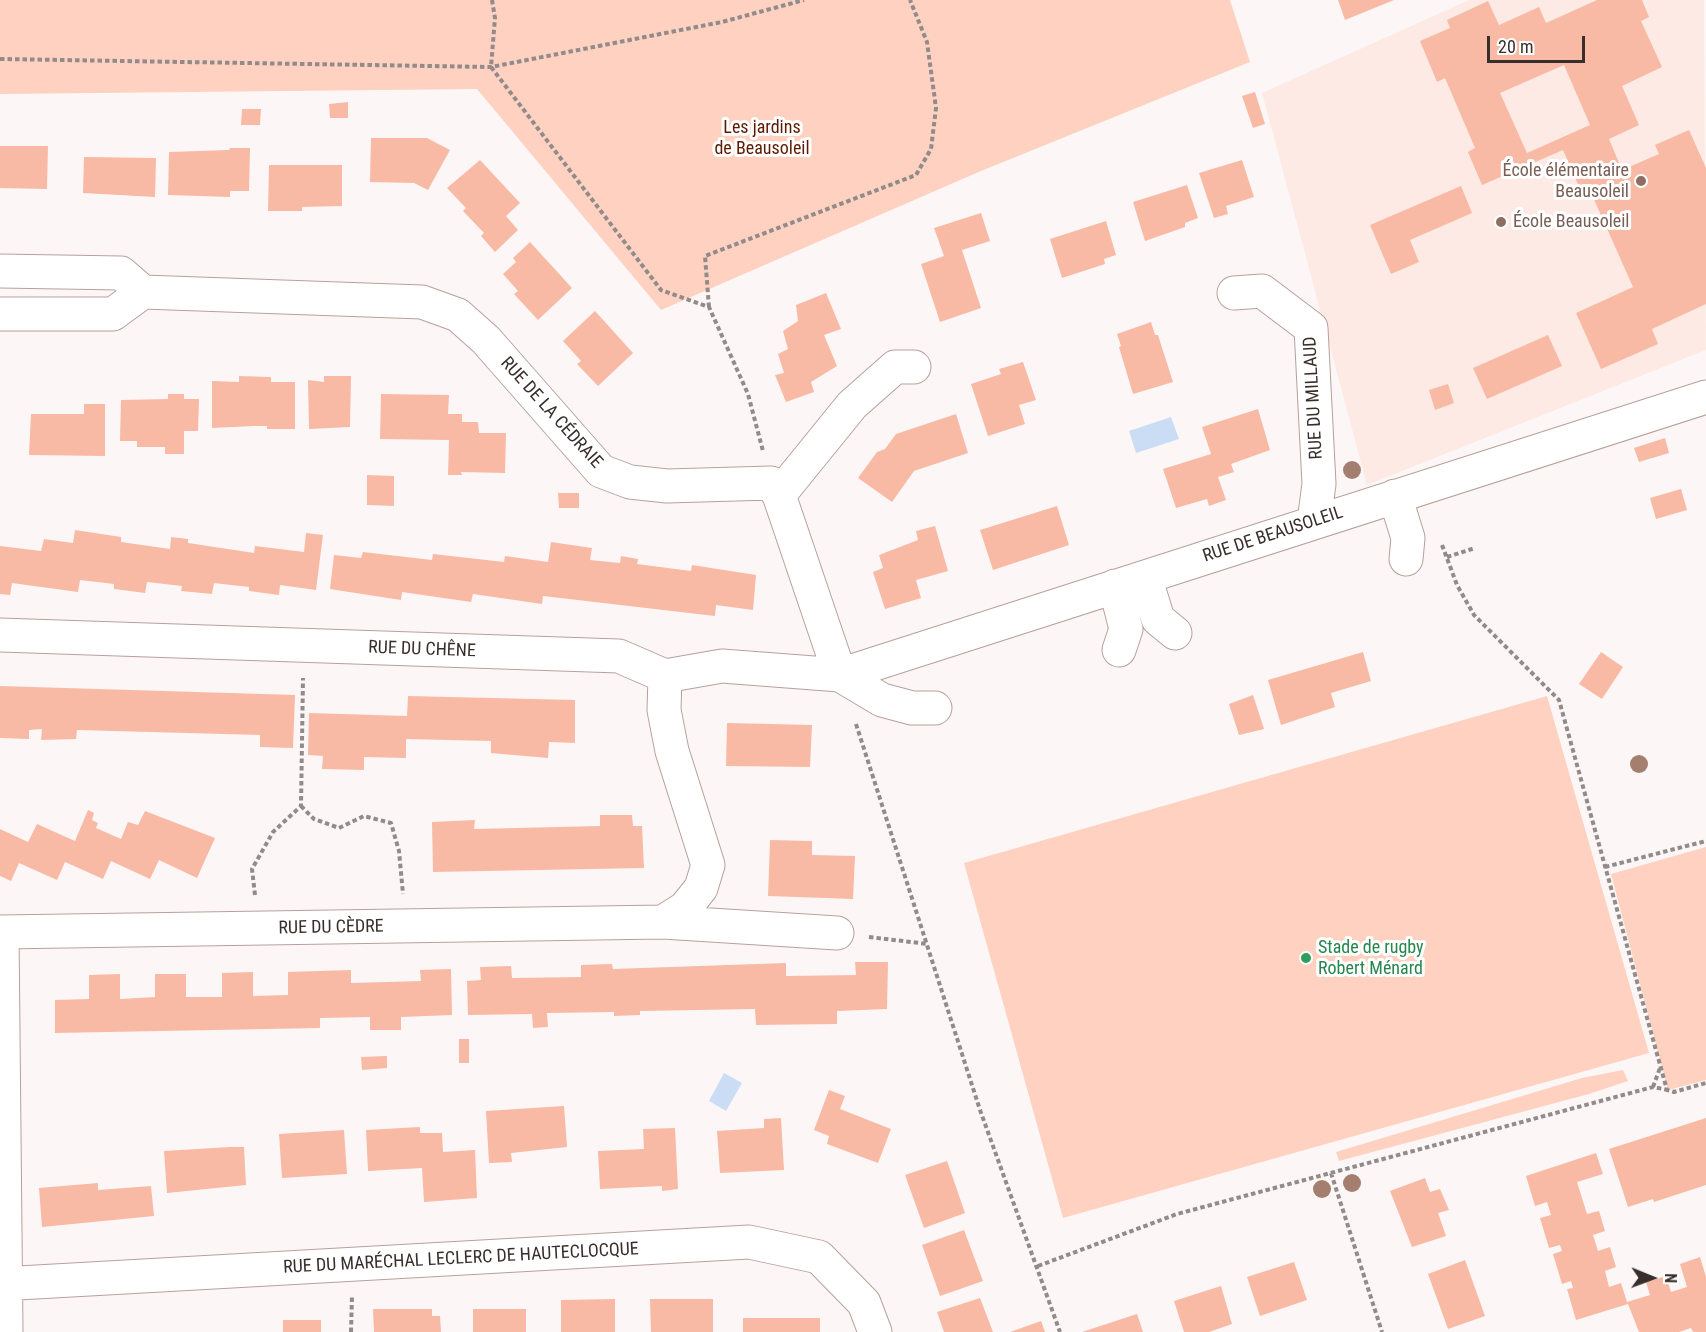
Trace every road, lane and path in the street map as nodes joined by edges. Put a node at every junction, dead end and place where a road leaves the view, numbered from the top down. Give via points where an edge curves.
1 (492, 0) edge
2 (804, 0) edge
3 (910, 0) edge
4 (0, 59) edge
5 (491, 67) junction
6 (0, 271) edge
7 (143, 292) junction
8 (1234, 293) dead end
9 (709, 307) junction
10 (0, 314) edge
11 (914, 367) dead end
12 (1706, 397) edge
13 (775, 489) junction
14 (1395, 496) junction
15 (1314, 522) junction
16 (1439, 537) dead end
17 (1475, 548) dead end
18 (1446, 557) junction
19 (1406, 559) dead end
20 (1130, 581) junction
21 (1175, 633) dead end
22 (0, 634) edge
23 (303, 647) junction
24 (1119, 650) dead end
25 (840, 675) junction
26 (665, 676) junction
27 (935, 708) dead end
28 (302, 806) junction
29 (1706, 841) edge
30 (1605, 867) junction
31 (663, 922) junction
32 (405, 926) junction
33 (258, 929) junction
34 (1, 932) edge
35 (837, 933) joint
36 (928, 944) junction
37 (1661, 1067) junction
38 (1706, 1083) edge
39 (1653, 1087) junction
40 (1668, 1090) dead end
41 (1330, 1173) junction
42 (1038, 1266) junction
43 (3, 1284) edge
44 (6, 1332) edge
45 (875, 1332) edge
46 (1059, 1332) edge
47 (1382, 1332) edge

1 - 5 path via 495,18
2 - 5 path via 722,22
3 - 9 path via 927,42 936,108 931,149 916,175 705,256
4 - 5 path
5 - 9 path via 661,290
6 - 7 street via 121,273
7 - 10 street via 113,314
7 - 13 street, RUE DE LA CÉDRAIE via 422,302 458,315 486,340 601,471 630,482 668,486
8 - 15 street, RUE DU MILLAUD via 1263,291 1311,328 1318,484
9 - 13 path via 748,394
11 - 13 street via 895,368 852,405
12 - 14 street, RUE DE BEAUSOLEIL
13 - 25 street
14 - 15 street, RUE DE BEAUSOLEIL
14 - 19 street via 1408,538
15 - 20 street, RUE DE BEAUSOLEIL
16 - 18 path
17 - 18 path
18 - 30 path via 1474,615 1558,700
20 - 21 street via 1158,619
20 - 24 street via 1126,629
20 - 25 street, RUE DE BEAUSOLEIL
22 - 23 street, RUE DU CHÊNE
23 - 26 street, RUE DU CHÊNE via 619,656
23 - 28 path
25 - 26 street via 722,666
25 - 27 street via 882,700 912,708
25 - 36 path
26 - 31 street via 664,710 672,751 708,865 701,888 685,908
28 - 32 path via 314,819 339,828 364,816 391,823 399,851
28 - 33 path via 273,832 252,869
29 - 30 path
30 - 37 path
31 - 32 street, RUE DU CÈDRE
31 - 35 street, RUE DU CÈDRE
32 - 33 street, RUE DU CÈDRE
33 - 34 street, RUE DU CÈDRE
34 - 43 street
35 - 36 path
36 - 42 path via 980,1110
37 - 38 path via 1667,1090 1674,1092
37 - 39 path
39 - 40 path
39 - 41 path
41 - 42 path via 1177,1214
41 - 47 path
42 - 46 path
43 - 44 street
43 - 45 street, RUE DU MARÉCHAL LECLERC DE HAUTECLOCQUE via 749,1242 819,1257 864,1303

